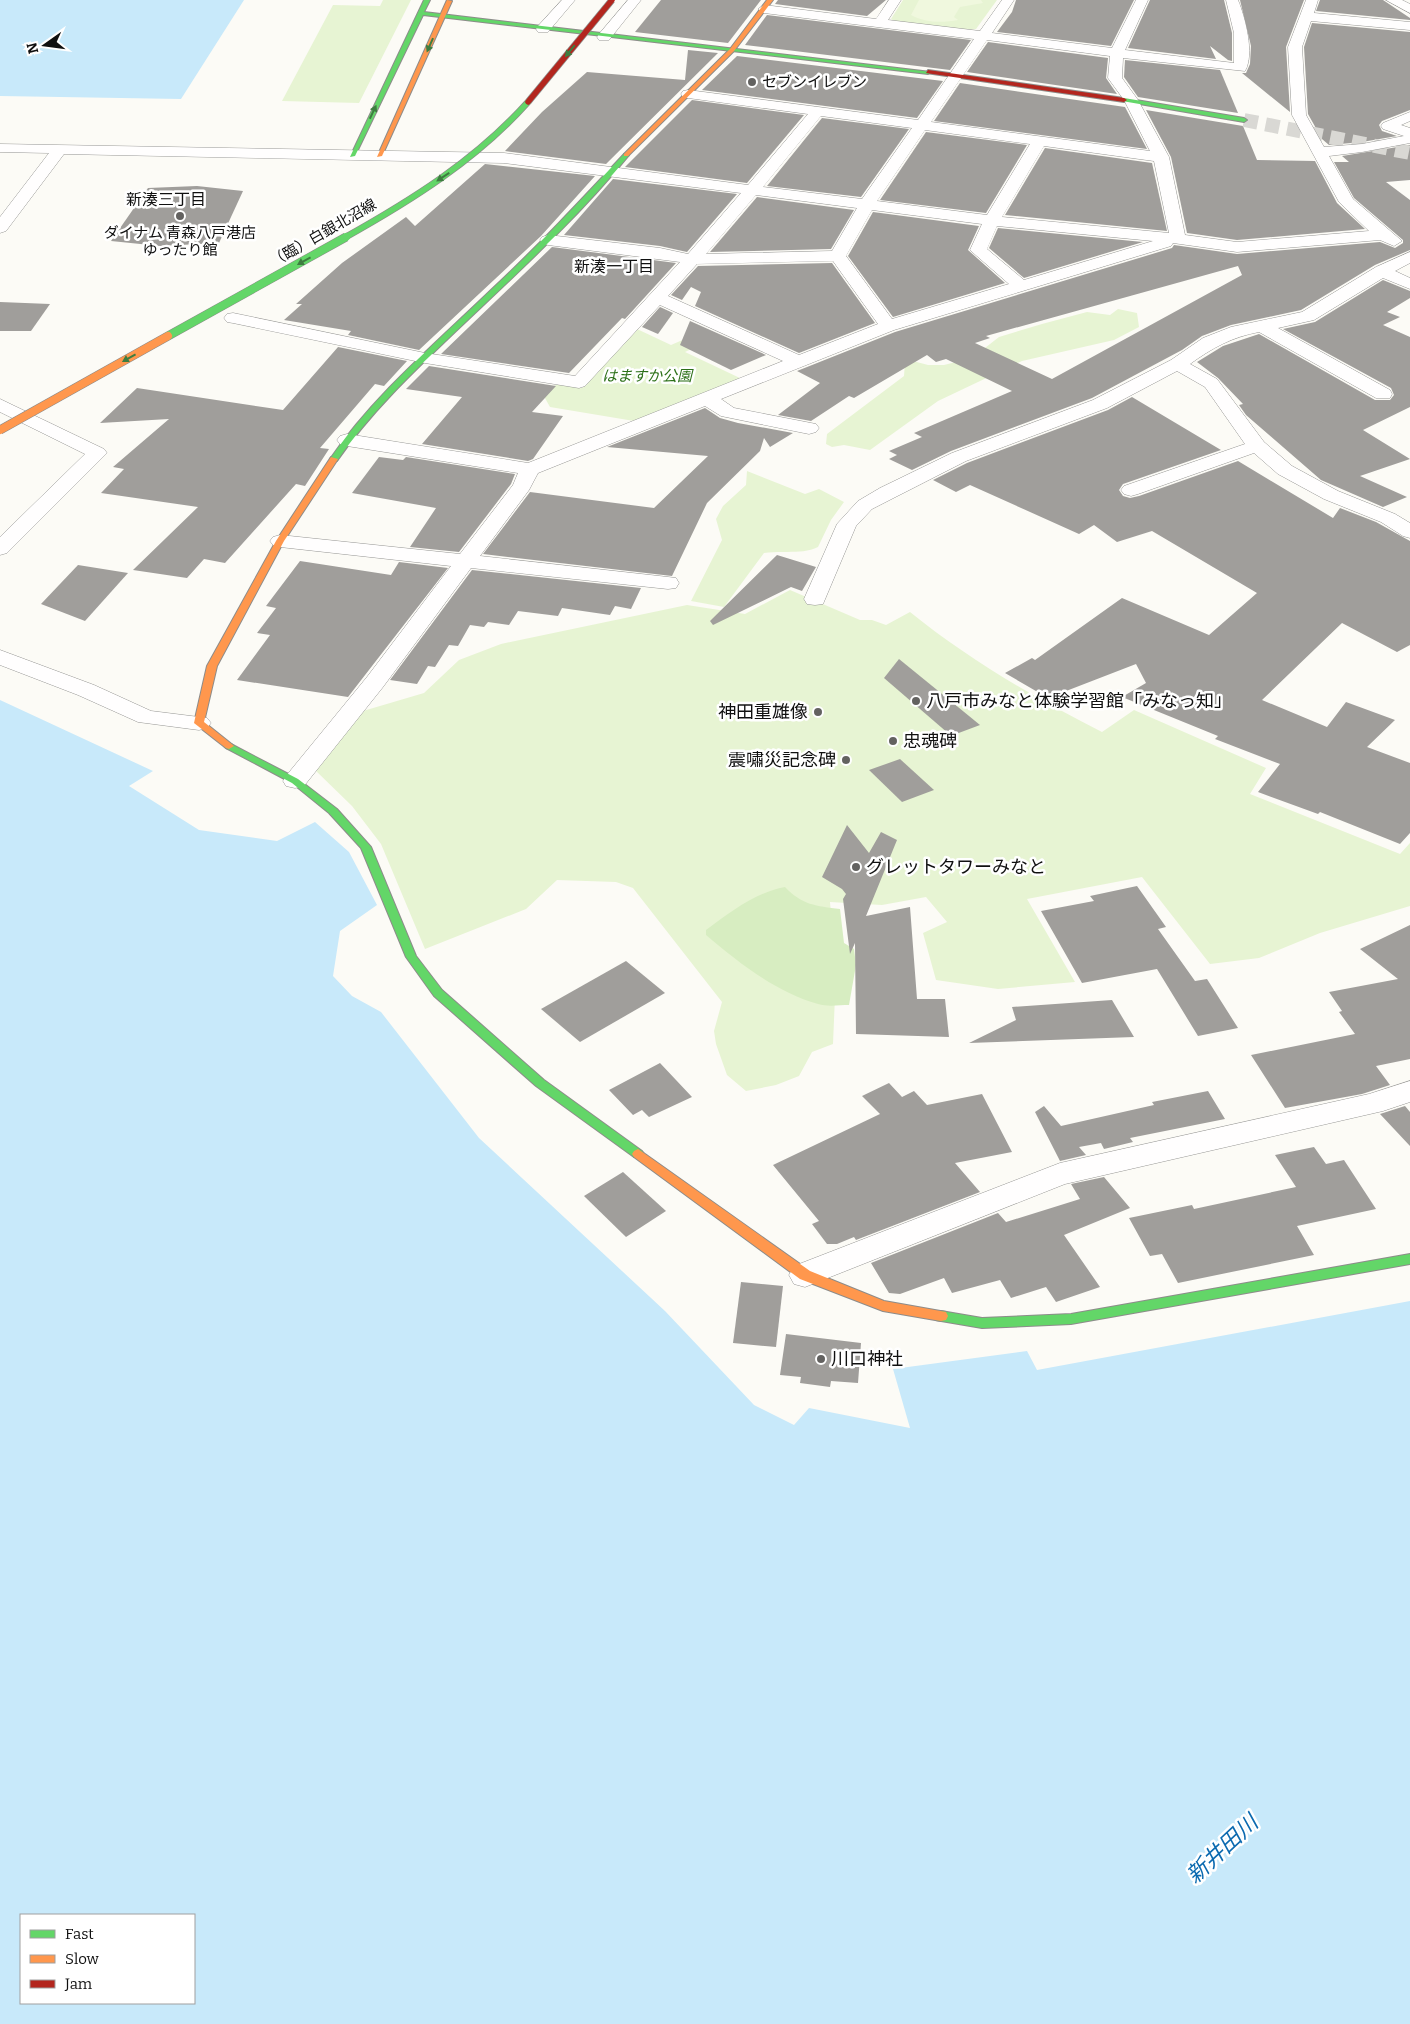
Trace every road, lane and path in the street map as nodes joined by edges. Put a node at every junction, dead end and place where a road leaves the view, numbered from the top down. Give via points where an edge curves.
1 (427, 0) edge
2 (449, 0) edge
3 (569, 0) edge
4 (612, 0) edge
5 (635, 0) edge
6 (895, 0) edge
7 (1008, 0) edge
8 (1142, 0) edge
9 (1232, 0) edge
10 (1312, 0) edge
11 (1392, 0) edge
12 (767, 4) edge
13 (1410, 9) edge
14 (420, 13) junction
15 (443, 16) junction
16 (1306, 16) junction
17 (572, 22) dead end
18 (880, 23) junction
19 (1410, 26) edge
20 (543, 29) junction
21 (984, 34) junction
22 (604, 37) junction
23 (559, 38) dead end
24 (732, 50) junction
25 (1117, 52) junction
26 (956, 76) junction
27 (688, 94) junction
28 (1131, 100) junction
29 (817, 112) junction
30 (1410, 116) edge
31 (1244, 120) tunnel mouth
32 (922, 125) junction
33 (1410, 133) edge
34 (1410, 139) edge
35 (1038, 141) junction
36 (460, 142) dead end
37 (0, 148) edge
38 (60, 150) junction
39 (1320, 152) junction
40 (352, 156) junction
41 (379, 156) junction
42 (1162, 157) junction
43 (424, 170) dead end
44 (609, 172) junction
45 (755, 189) junction
46 (867, 204) junction
47 (992, 220) junction
48 (0, 228) edge
49 (1383, 235) junction
50 (1178, 239) junction
51 (548, 240) junction
52 (1410, 252) edge
53 (838, 256) junction
54 (689, 259) junction
55 (1382, 271) junction
56 (1410, 284) edge
57 (1020, 285) junction
58 (658, 298) junction
59 (233, 318) dead end
60 (888, 326) junction
61 (1262, 326) junction
62 (425, 358) junction
63 (799, 362) junction
64 (1177, 364) junction
65 (1383, 394) dead end
66 (708, 399) junction
67 (9, 403) edge
68 (0, 410) edge
69 (809, 428) dead end
70 (0, 430) edge
71 (347, 440) junction
72 (1257, 446) junction
73 (530, 469) junction
74 (1131, 490) dead end
75 (1410, 532) edge
76 (280, 540) junction
77 (0, 549) edge
78 (465, 562) junction
79 (668, 584) dead end
80 (815, 599) dead end
81 (0, 657) edge
82 (199, 723) junction
83 (294, 781) junction
84 (1410, 1091) edge
85 (1410, 1259) edge
86 (805, 1275) junction

1 - 14 street
2 - 15 street
3 - 20 street
4 -> 70 street, （臨）白銀北沼線, bridge via 519,114 465,162 378,219
5 - 22 street
6 - 18 street
7 - 21 street
8 - 25 street
9 - 25 street via 1239,18 1240,68
10 - 16 street
11 - 13 street
12 - 18 street
12 - 24 street
14 - 15 street
40 -> 14 street
15 - 20 street
15 -> 41 street
16 - 19 street
16 - 39 street via 1295,47 1299,115
17 - 23 street
18 - 21 street
20 - 22 street
21 - 25 street
21 - 26 street
22 - 24 street
24 - 26 street
24 - 27 street
25 - 28 street via 1115,78
26 - 28 street
26 - 32 street
27 - 29 street
27 - 44 street
28 - 31 street
28 - 42 street
29 - 32 street
29 - 45 street
30 - 33 street via 1388,126
32 - 35 street
32 - 46 street
34 - 39 street
35 - 42 street
35 - 47 street
36 - 43 street
37 - 38 street
38 - 40 street
38 - 48 street
39 - 49 street via 1348,202
40 - 41 street
41 - 44 street via 504,158
42 - 50 street
44 - 45 street
44 - 51 street
45 - 46 street
45 - 54 street
46 - 47 street
46 - 53 street
47 - 50 street
47 - 57 street via 978,250
49 - 50 street via 1237,247
49 - 52 street
50 - 57 street
51 - 54 street
51 - 62 street
52 - 55 street
53 - 54 street
53 - 60 street
54 - 58 street
55 - 56 street
55 - 61 street via 1308,316
57 - 60 street
58 - 62 street via 579,382
58 - 63 street
59 - 62 street
60 - 63 street
61 - 64 street via 1237,331 1210,342
61 - 65 street
62 - 71 street
63 - 66 street
64 - 72 street via 1211,383
64 - 80 street via 1100,404 959,457 865,505 847,524
66 - 69 street via 728,412
66 - 73 street
67 - 68 street
67 - 77 street via 97,453
71 - 73 street
71 - 76 street
72 - 74 street
72 - 75 street via 1285,470 1331,495 1388,518
73 - 78 street via 522,486
76 - 78 street
76 - 82 street via 212,666
78 - 79 street
78 - 83 street via 375,682
81 - 82 street via 146,717
82 - 83 street via 220,741
83 - 86 street via 333,811 366,847 411,957 438,993 540,1083
84 - 86 street via 1373,1104 1060,1174
85 - 86 street via 1071,1319 982,1323 883,1306

